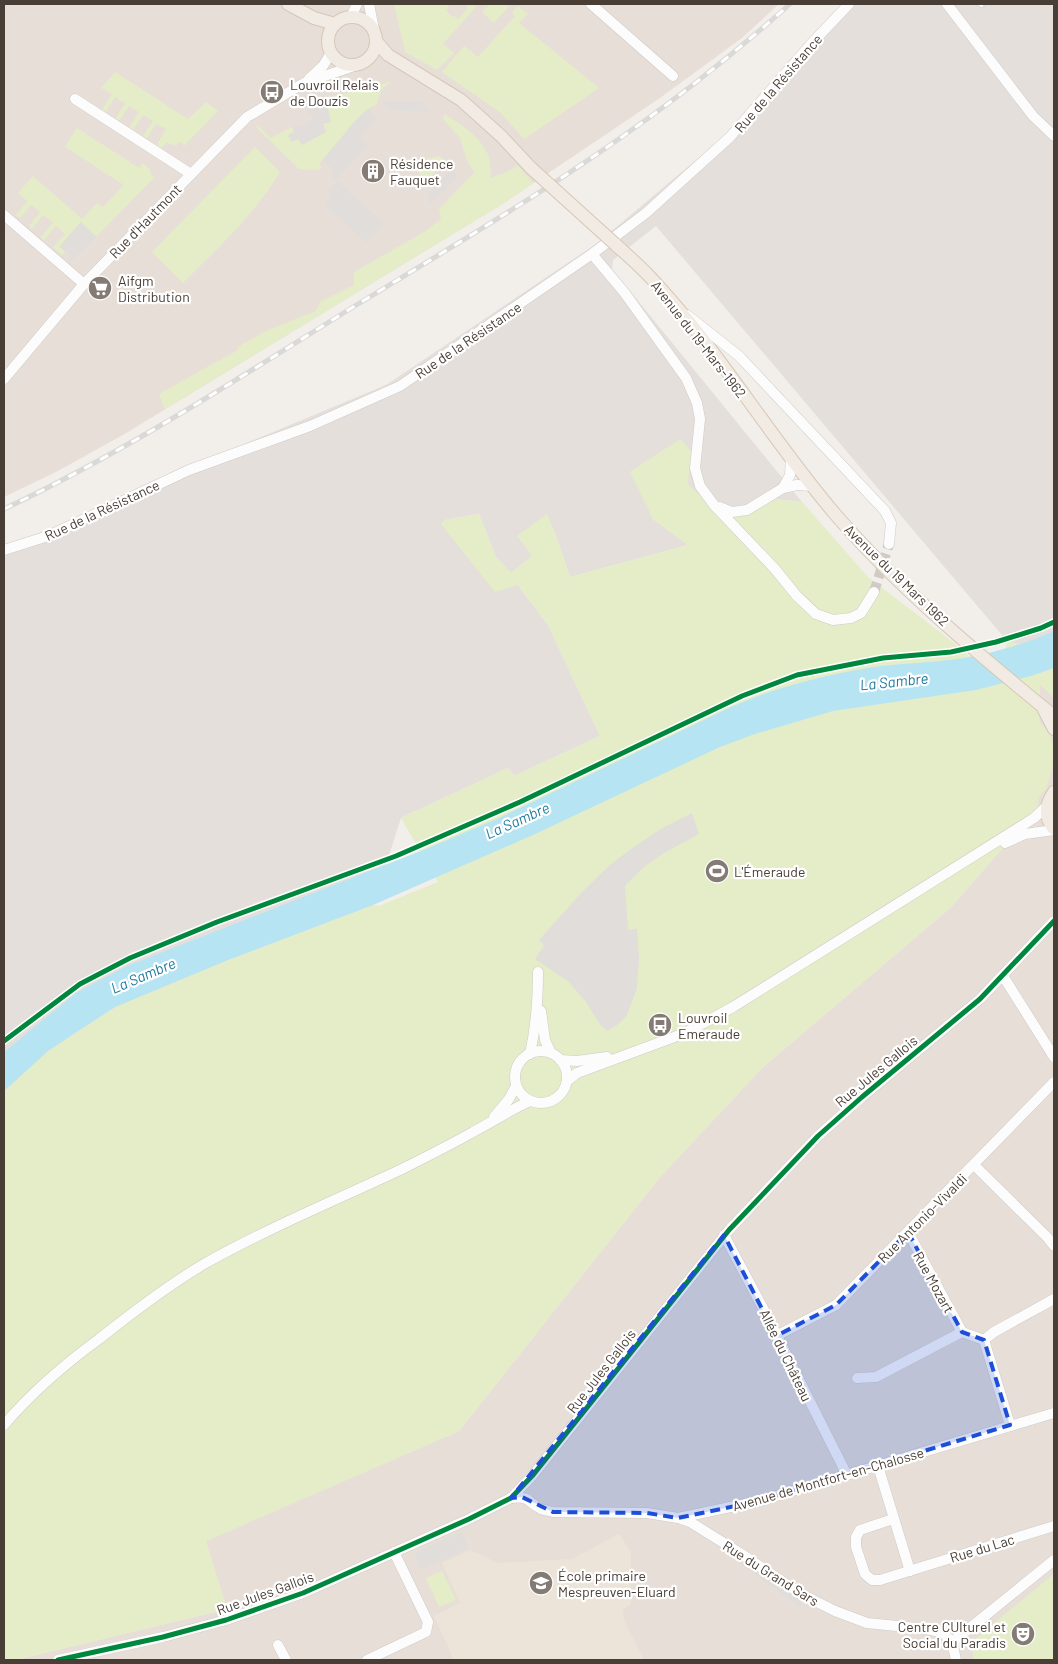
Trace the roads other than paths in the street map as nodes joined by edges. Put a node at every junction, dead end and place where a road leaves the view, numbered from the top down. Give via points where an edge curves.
1 (288, 4) edge
2 (357, 4) edge
3 (369, 4) edge
4 (591, 4) edge
5 (849, 4) edge
6 (946, 4) edge
7 (351, 17) junction
8 (314, 18) junction
9 (335, 24) junction
10 (376, 38) junction
11 (328, 40) junction
12 (330, 53) junction
13 (362, 63) junction
14 (673, 76) dead end
15 (304, 83) junction
16 (75, 99) dead end
17 (486, 122) junction
18 (1054, 136) edge
19 (191, 174) junction
20 (4, 214) edge
21 (592, 254) junction
22 (84, 284) junction
23 (679, 309) junction
24 (4, 379) edge
25 (791, 457) junction
26 (812, 486) junction
27 (783, 488) junction
28 (714, 505) junction
29 (889, 544) tunnel mouth
30 (4, 550) edge
31 (874, 592) tunnel mouth
32 (1039, 703) junction
33 (1054, 716) edge
34 (1054, 729) edge
35 (1054, 792) edge
36 (1047, 806) junction
37 (1054, 829) edge
38 (943, 877) junction
39 (1054, 921) edge
40 (538, 972) dead end
41 (1003, 976) junction
42 (538, 994) junction
43 (1053, 1051) edge
44 (551, 1053) junction
45 (530, 1054) junction
46 (623, 1055) junction
47 (560, 1060) junction
48 (567, 1081) junction
49 (1054, 1082) edge
50 (516, 1086) junction
51 (530, 1101) junction
52 (489, 1123) junction
53 (974, 1165) junction
54 (908, 1232) junction
55 (724, 1236) junction
56 (1054, 1246) edge
57 (1054, 1299) edge
58 (962, 1332) junction
59 (776, 1336) junction
60 (984, 1340) junction
61 (857, 1378) dead end
62 (1054, 1413) edge
63 (4, 1425) edge
64 (1010, 1426) junction
65 (878, 1466) junction
66 (846, 1475) junction
67 (511, 1498) junction
68 (678, 1518) junction
69 (893, 1519) junction
70 (1054, 1526) edge
71 (394, 1552) junction
72 (1054, 1560) edge
73 (910, 1571) junction
74 (952, 1642) junction
75 (278, 1645) dead end
76 (58, 1660) edge
77 (286, 1660) edge
78 (367, 1660) edge
79 (956, 1660) edge

1 - 8 main road
2 - 7 street
3 - 10 street
4 - 14 street
5 - 21 street, Rue de la Résistance via 730,137 646,213
6 - 18 street via 1033,116
7 - 9 main road
7 - 10 main road via 359,18 372,27
8 - 9 main road
8 - 11 main road
9 - 11 main road
10 - 13 main road via 374,52
10 - 17 main road via 388,55 461,100
11 - 12 main road
12 - 13 main road via 342,64
12 - 15 street via 323,66
13 - 15 street
13 - 17 main road via 382,62
15 - 19 street, Rue d'Hautmont via 247,117
16 - 19 street
17 - 23 main road, Avenue du 19-Mars-1962, bridge via 531,168 650,276
19 - 22 street, Rue d'Hautmont
20 - 22 street
21 - 28 street via 624,292 686,378 700,419 695,468 700,486
21 - 30 street, Rue de la Résistance via 400,386 310,426 189,470 48,536
22 - 24 street, Rue d'Hautmont
23 - 25 main road, Avenue du 19-Mars-1962
23 - 29 street via 739,356 886,511 891,523
25 - 26 main road, Avenue du 19-Mars-1962
25 - 27 street via 790,475
26 - 27 street
26 - 32 main road, Avenue du 19 Mars 1962 via 869,552 964,640
27 - 28 street via 747,510 732,512
28 - 31 street via 816,614 833,620 851,618 861,612
32 - 33 main road
32 - 34 main road
35 - 36 main road
36 - 37 main road via 1048,819
36 - 38 street via 1034,818
37 - 38 street via 1025,834
38 - 46 street via 733,1007 685,1033
39 - 41 street, Rue Jules Gallois
40 - 42 street
41 - 43 street
41 - 55 street, Rue Jules Gallois via 818,1136
42 - 44 street via 545,1040
42 - 45 street
44 - 45 street via 540,1051
44 - 47 street
45 - 50 street via 519,1063 514,1078
46 - 47 street
46 - 48 street via 577,1073
47 - 48 street via 567,1073
48 - 51 street via 560,1096 554,1100 538,1104
49 - 53 street, Rue Antonio-Vivaldi
50 - 51 street via 519,1093
50 - 52 street
51 - 52 street
52 - 63 street via 412,1164 302,1214 204,1264 149,1300 80,1353
53 - 54 street, Rue Antonio-Vivaldi
53 - 56 street
54 - 58 street, Rue Mozart
54 - 59 street, Rue Antonio-Vivaldi via 836,1305
55 - 59 street, Allée du Château
55 - 67 street, Rue Jules Gallois via 533,1475
57 - 60 street
58 - 60 street
58 - 61 street via 876,1377
59 - 66 street, Allée du Château
60 - 64 street
62 - 64 street, Avenue de Montfort-en-Chalosse
64 - 65 street, Avenue de Montfort-en-Chalosse
65 - 66 street, Avenue de Montfort-en-Chalosse
65 - 69 street
66 - 68 street, Avenue de Montfort-en-Chalosse via 759,1501
67 - 68 street, Avenue de Montfort-en-Chalosse via 529,1499 540,1508 553,1512 647,1513
67 - 71 street, Rue Jules Gallois
68 - 74 street, Rue du Grand Sars via 690,1522 801,1594 835,1611 866,1623 943,1632
69 - 73 street
69 - 73 street, Rue du Lac via 860,1530 856,1547 865,1574 872,1580
70 - 73 street, Rue du Lac
71 - 76 street, Rue Jules Gallois via 304,1593 226,1620
71 - 78 street via 428,1622 426,1632
72 - 74 street
74 - 79 street
75 - 77 street

